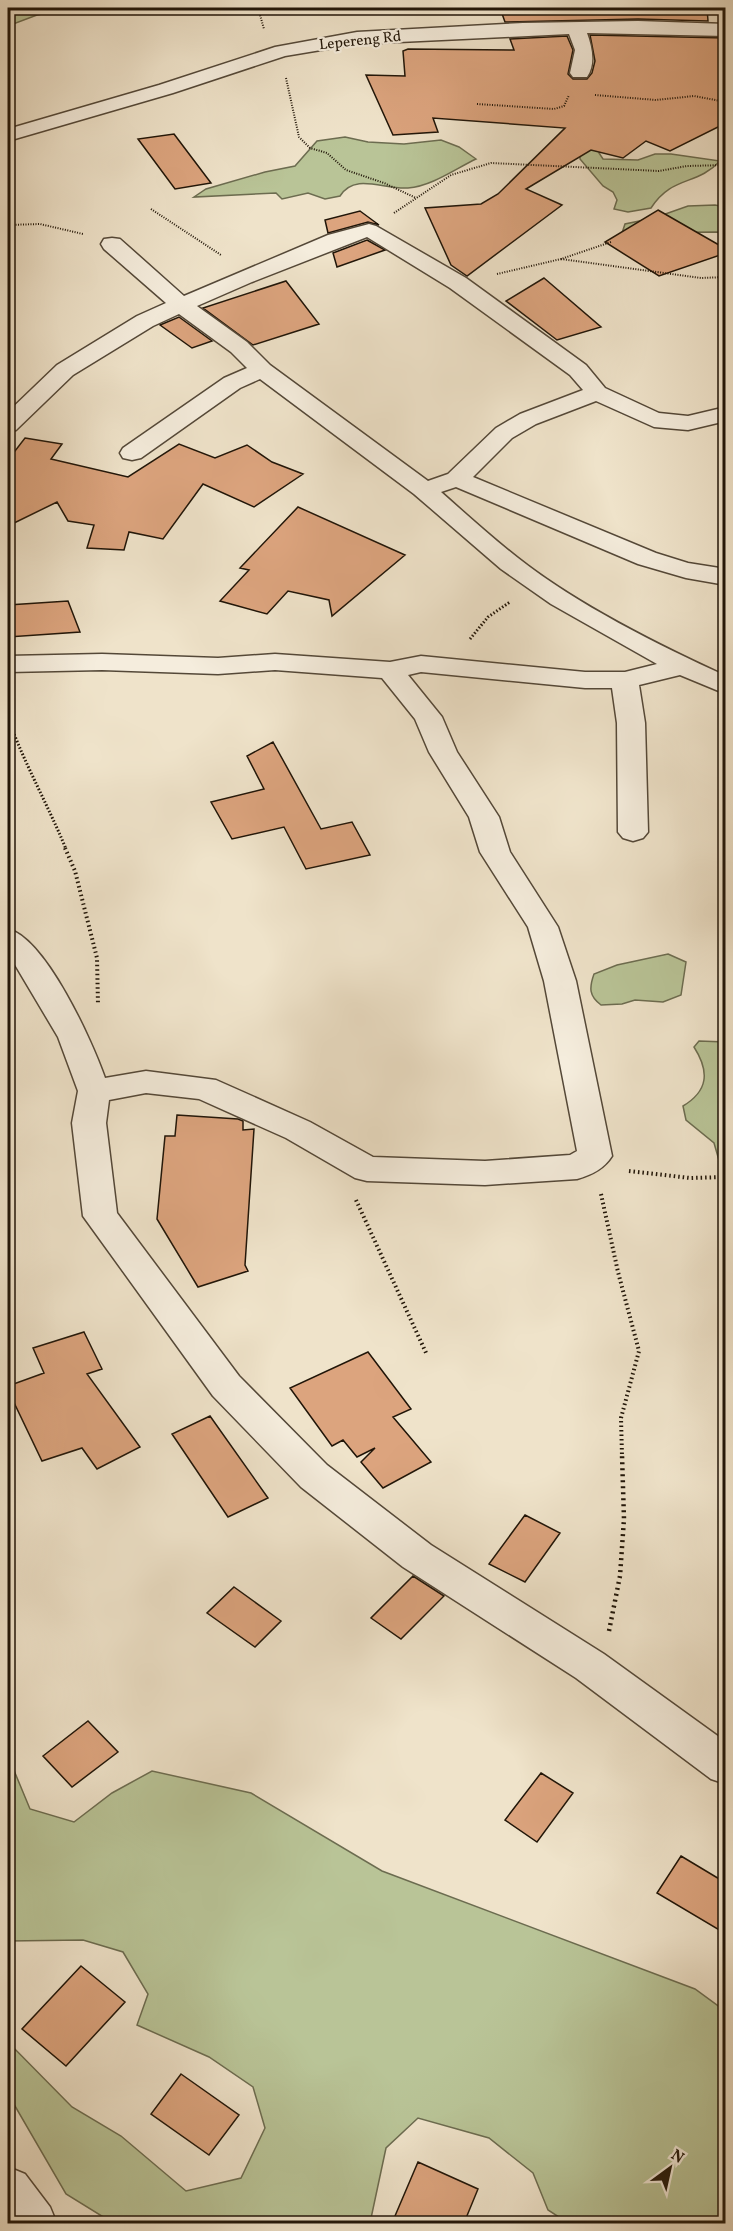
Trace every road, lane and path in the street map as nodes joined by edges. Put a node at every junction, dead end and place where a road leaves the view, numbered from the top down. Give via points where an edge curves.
1 (577, 30) junction
2 (726, 30) edge
3 (282, 51) junction
4 (580, 73) joint
5 (591, 94) dead end
6 (726, 102) edge
7 (477, 104) dead end
8 (8, 135) edge
9 (726, 165) edge
10 (416, 198) junction
11 (152, 209) dead end
12 (8, 225) edge
13 (369, 230) junction
14 (611, 242) dead end
15 (112, 244) joint
16 (561, 259) junction
17 (250, 275) junction
18 (726, 277) edge
19 (458, 283) junction
20 (181, 305) junction
21 (261, 370) junction
22 (597, 393) junction
23 (726, 414) edge
24 (8, 425) edge
25 (132, 453) dead end
26 (457, 479) junction
27 (423, 489) junction
28 (726, 577) edge
29 (537, 583) junction
30 (8, 664) edge
31 (684, 666) junction
32 (447, 668) junction
33 (390, 669) junction
34 (625, 680) junction
35 (726, 686) edge
36 (8, 718) edge
37 (633, 832) dead end
38 (8, 939) edge
39 (74, 1037) junction
40 (94, 1091) junction
41 (597, 1165) junction
42 (367, 1168) junction
43 (726, 1177) edge
44 (427, 1355) dead end
45 (590, 1666) junction
46 (726, 1766) edge
47 (8, 2191) edge
48 (33, 2223) edge

1 - 2 street, Lepereng Rd
1 - 3 street, Lepereng Rd via 523,29 367,38
1 - 4 street via 584,50
3 - 8 street, Lepereng Rd via 166,90
3 - 10 path via 299,137 346,170
4 - 7 path via 564,106 554,109
5 - 6 path via 656,100 694,96
9 - 10 path via 659,171 491,163 468,166
10 - 13 path
11 - 17 path
12 - 15 path via 40,224
13 - 17 street
13 - 19 street
14 - 16 path
15 - 20 street
16 - 18 path via 701,278
16 - 19 path
17 - 20 street
19 - 22 street via 578,370
20 - 21 street via 239,347
20 - 24 street via 145,321 65,370
21 - 25 street via 232,383
21 - 27 street
22 - 23 street via 654,420 688,423
22 - 26 street via 528,419 504,433
26 - 27 street
26 - 28 street via 669,567
27 - 29 street
29 - 31 street via 621,634
29 - 32 path via 488,617
30 - 33 street via 218,666 275,662
31 - 34 street
31 - 35 street
32 - 33 street via 421,664
32 - 34 street
33 - 41 street via 428,717 443,752 484,817 495,852 543,927 560,981
34 - 37 street via 631,723
36 - 39 path via 75,871 97,958 98,1017
38 - 39 street via 26,956
39 - 40 street
40 - 42 street via 146,1082 204,1088 298,1130
40 - 45 street via 89,1123 100,1216 226,1386 314,1476 417,1556
41 - 42 street via 485,1173
41 - 43 path via 690,1178
41 - 45 path via 604,1213 639,1351 621,1418 624,1519 620,1576 609,1630
42 - 44 path via 352,1191
45 - 46 street
47 - 48 street

